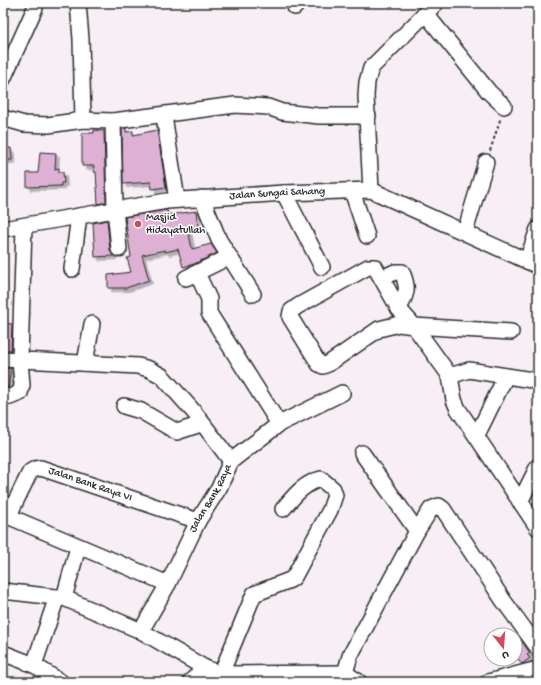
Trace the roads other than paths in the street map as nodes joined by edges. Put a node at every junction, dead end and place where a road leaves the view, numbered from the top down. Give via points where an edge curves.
1 (78, 3) edge
2 (35, 8) dead end
3 (430, 8) edge
4 (3, 79) edge
5 (504, 106) road end
6 (164, 116) junction
7 (368, 116) junction
8 (3, 118) edge
9 (84, 120) junction
10 (113, 121) junction
11 (486, 162) road end
12 (372, 190) junction
13 (352, 191) junction
14 (284, 193) junction
15 (202, 198) junction
16 (177, 200) junction
17 (115, 209) junction
18 (79, 216) junction
19 (24, 226) junction
20 (538, 228) edge
21 (3, 229) edge
22 (465, 232) junction
23 (367, 236) dead end
24 (119, 249) dead end
25 (229, 257) junction
26 (533, 263) edge
27 (322, 267) dead end
28 (72, 270) dead end
29 (382, 278) junction
30 (253, 294) dead end
31 (399, 309) junction
32 (92, 324) dead end
33 (414, 326) junction
34 (511, 332) dead end
35 (3, 360) edge
36 (20, 360) junction
37 (85, 363) junction
38 (450, 376) junction
39 (506, 376) junction
40 (538, 381) edge
41 (342, 393) dead end
42 (3, 396) edge
43 (124, 406) dead end
44 (201, 424) junction
45 (279, 424) junction
46 (477, 435) junction
47 (362, 453) dead end
48 (231, 461) junction
49 (538, 466) edge
50 (520, 502) junction
51 (283, 509) dead end
52 (6, 516) edge
53 (198, 521) junction
54 (538, 528) edge
55 (417, 531) junction
56 (78, 547) junction
57 (168, 584) junction
58 (3, 591) edge
59 (60, 597) junction
60 (142, 631) junction
61 (538, 648) edge
62 (3, 653) edge
63 (34, 665) junction
64 (205, 668) junction
65 (538, 669) edge
66 (221, 674) junction
67 (342, 678) edge
68 (61, 682) edge
69 (190, 682) edge
70 (359, 682) edge
71 (488, 682) edge

1 - 9 street via 82,39
2 - 4 street
3 - 5 street via 489,92
3 - 7 street via 371,68 366,96
6 - 7 street via 235,106 268,107 282,112 319,116
6 - 10 street
6 - 16 street
7 - 12 street
8 - 9 street via 24,124 48,125
9 - 10 street
10 - 17 street
11 - 22 street
12 - 13 street, Jalan Sungai Sahang
12 - 22 street, Jalan Sungai Sahang
13 - 14 street, Jalan Sungai Sahang
13 - 23 street
14 - 15 street, Jalan Sungai Sahang
14 - 27 street
15 - 16 street, Jalan Sungai Sahang
15 - 25 street via 219,240
16 - 17 street, Jalan Sungai Sahang
17 - 18 street, Jalan Sungai Sahang
17 - 24 street
18 - 19 street, Jalan Sungai Sahang
18 - 28 street
19 - 21 street, Jalan Sungai Sahang
19 - 36 street
20 - 26 street
22 - 26 street, Jalan Sungai Sahang
25 - 30 street
25 - 45 street via 192,276 210,299 209,313
29 - 31 street
29 - 31 street via 395,272 402,272 407,287
29 - 33 street via 375,267 368,266 292,311 290,317 319,364 328,364 379,329 399,324
31 - 33 street
32 - 37 street
33 - 34 street
33 - 38 street
35 - 36 street
36 - 37 street
36 - 42 street via 20,393 10,397
37 - 44 street via 149,369 162,376 194,412
38 - 39 street via 469,370
38 - 46 street via 454,400
39 - 40 street
39 - 46 street
41 - 45 street, Jalan Bank Raya
43 - 44 street via 141,411 177,432
44 - 48 street
45 - 48 street, Jalan Bank Raya
46 - 50 street
47 - 55 street
48 - 53 street, Jalan Bank Raya via 219,488
49 - 50 street
50 - 54 street
51 - 66 street via 313,480 321,479 333,488 335,495 330,510 294,577 254,594
52 - 53 street, Jalan Bank Raya VI via 30,472 41,468
52 - 56 street, Jalan Bank Raya VI
53 - 57 street, Jalan Bank Raya
55 - 61 street via 431,509 440,506 502,600
55 - 67 street via 350,656
56 - 57 street, Jalan Bank Raya VI
56 - 59 street
57 - 60 street, Jalan Bank Raya
58 - 59 street
59 - 60 street
59 - 63 street
60 - 64 street
62 - 63 street
63 - 68 street
64 - 66 street
64 - 69 street
65 - 71 street
66 - 67 street
67 - 70 street

